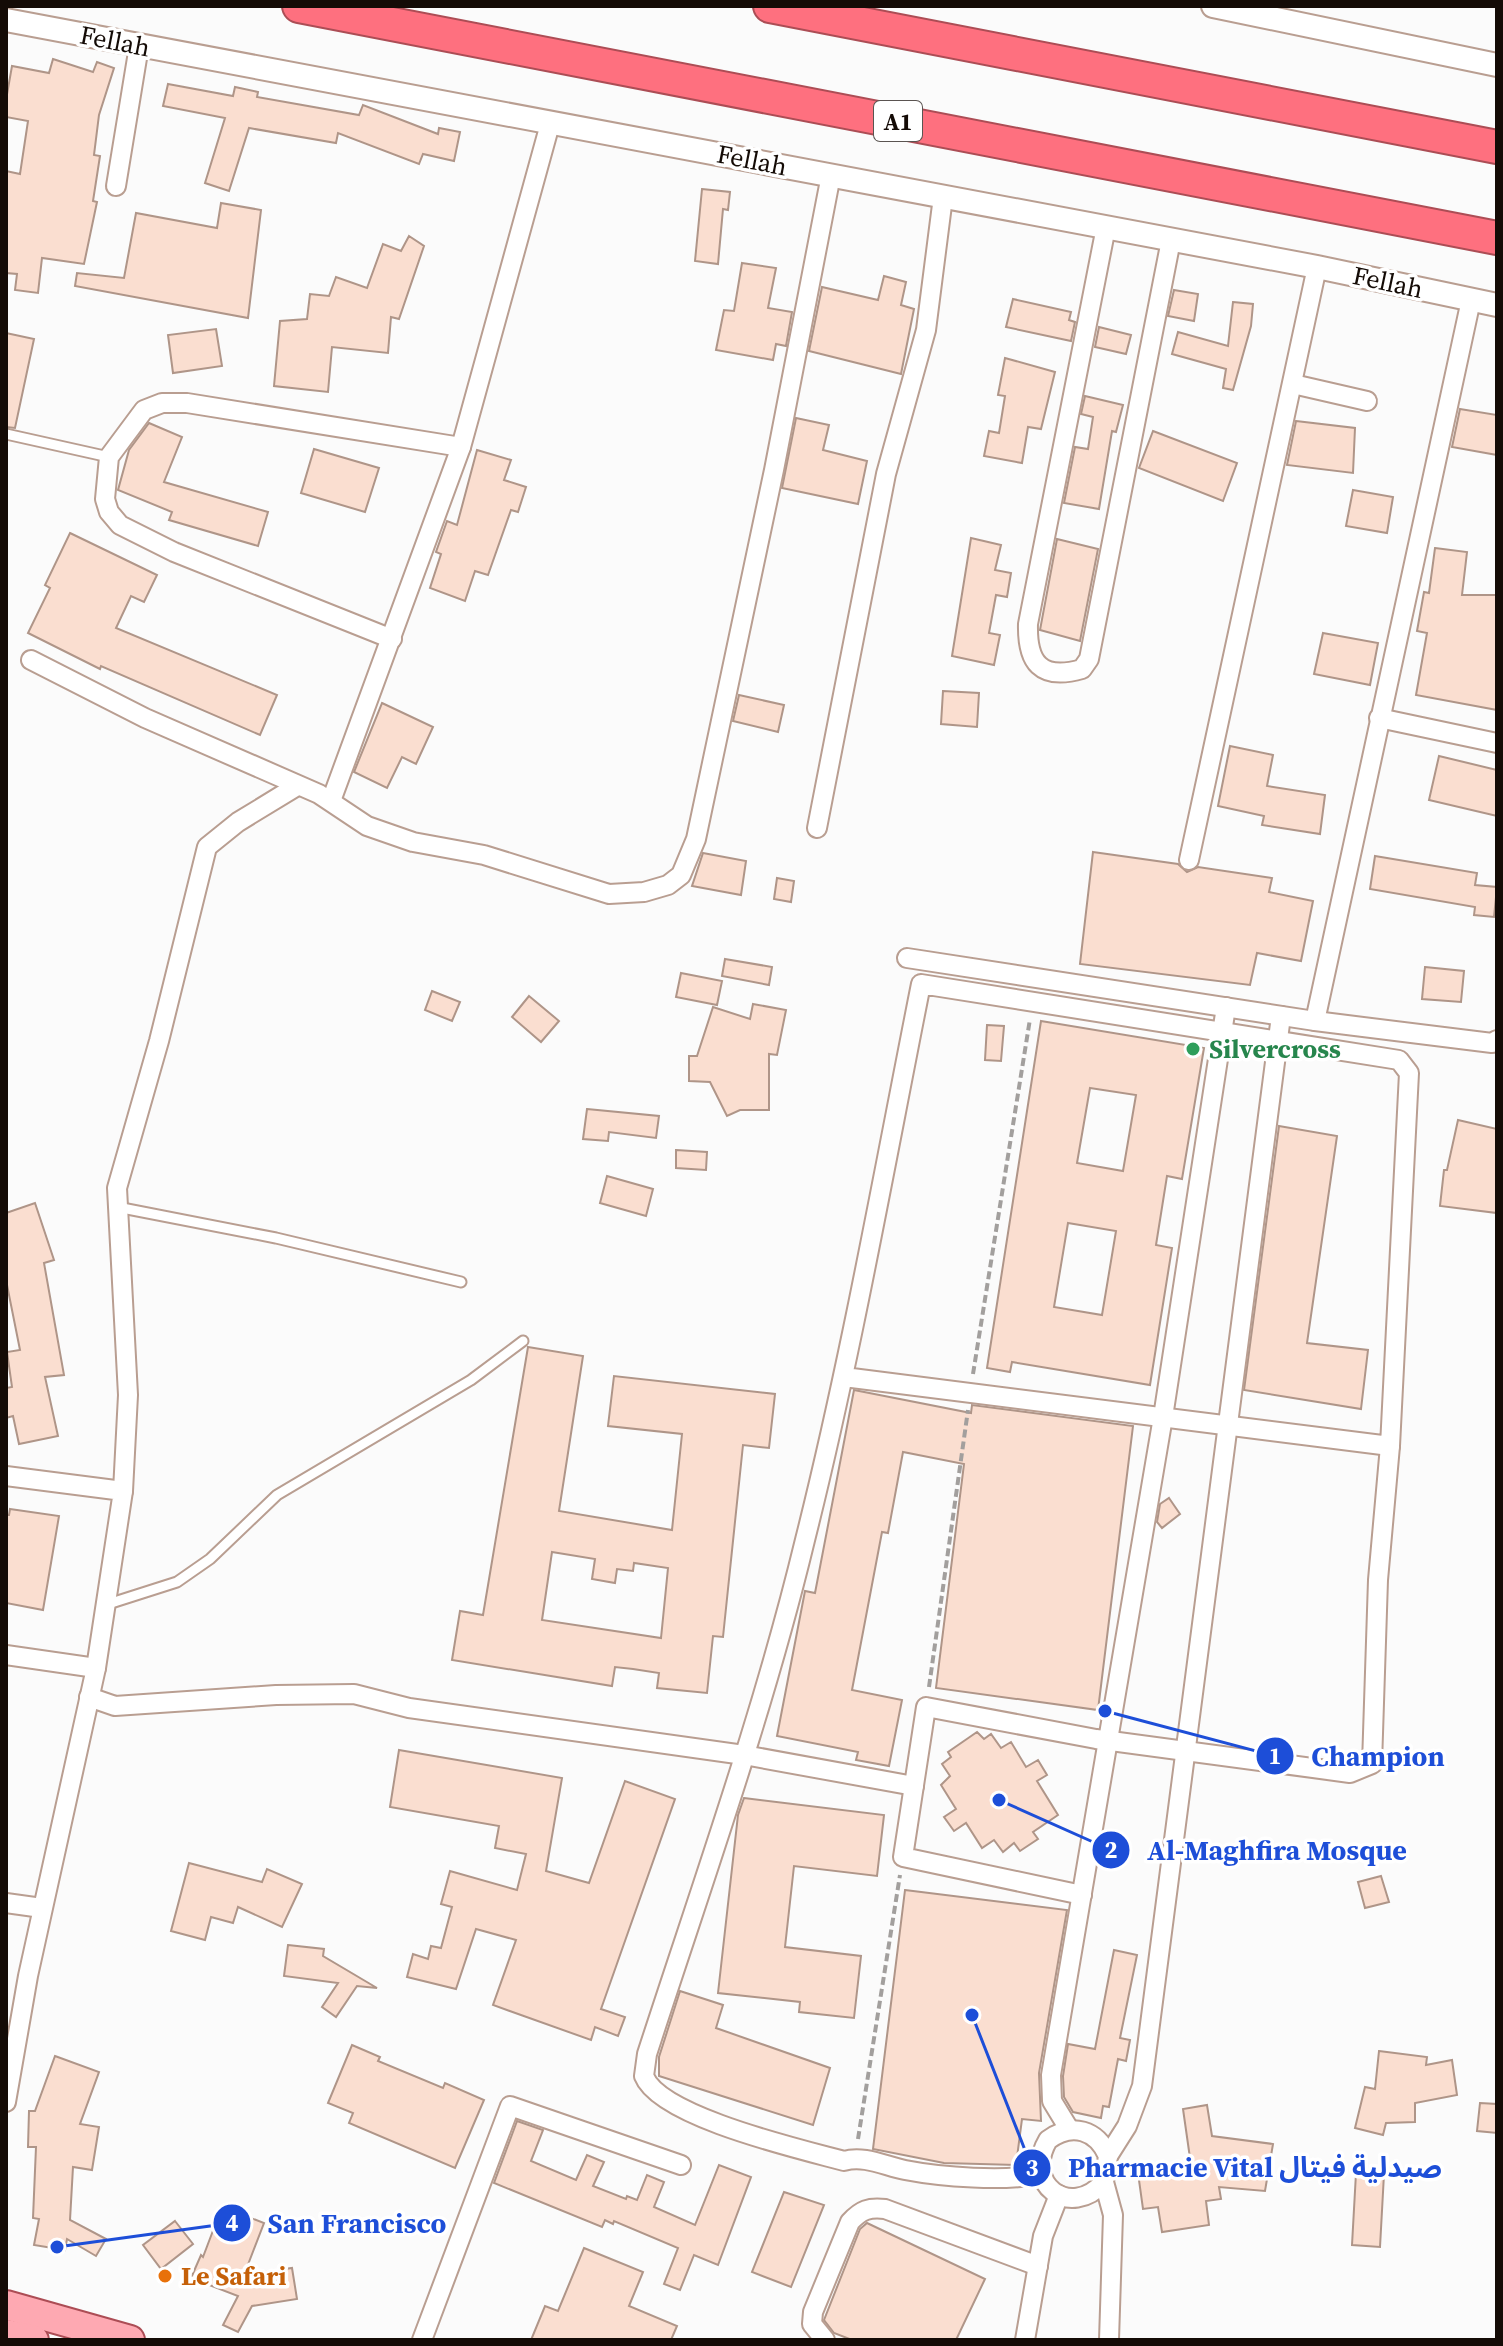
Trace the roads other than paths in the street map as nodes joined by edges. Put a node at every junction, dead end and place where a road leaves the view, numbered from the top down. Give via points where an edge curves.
1 (299, 6) edge
2 (770, 6) edge
3 (1213, 6) edge
4 (6, 20) edge
5 (139, 46) junction
6 (1497, 65) edge
7 (550, 124) junction
8 (1497, 147) edge
9 (831, 175) junction
10 (116, 186) dead end
11 (943, 197) junction
12 (1106, 227) junction
13 (1497, 238) edge
14 (1171, 240) junction
15 (1317, 267) junction
16 (1471, 300) junction
17 (1497, 305) edge
18 (1293, 384) junction
19 (1367, 401) dead end
20 (6, 434) edge
21 (461, 447) junction
22 (109, 457) junction
23 (392, 639) junction
24 (31, 660) dead end
25 (1379, 718) junction
26 (1497, 743) edge
27 (297, 786) junction
28 (331, 801) junction
29 (817, 828) dead end
30 (1189, 860) dead end
31 (907, 958) dead end
32 (1226, 1007) junction
33 (1281, 1016) junction
34 (1315, 1021) junction
35 (1223, 1032) junction
36 (1279, 1040) junction
37 (1497, 1040) edge
38 (116, 1207) junction
39 (461, 1282) dead end
40 (523, 1341) dead end
41 (844, 1377) junction
42 (1163, 1417) junction
43 (1227, 1425) junction
44 (1390, 1446) junction
45 (6, 1476) edge
46 (123, 1491) junction
47 (105, 1605) junction
48 (6, 1655) edge
49 (96, 1668) junction
50 (89, 1697) junction
51 (1108, 1741) junction
52 (1185, 1752) junction
53 (744, 1755) junction
54 (914, 1786) junction
55 (1082, 1895) junction
56 (6, 1903) edge
57 (42, 1908) junction
58 (10, 2046) edge
59 (6, 2102) edge
60 (1069, 2129) junction
61 (1108, 2156) junction
62 (681, 2165) dead end
63 (1041, 2174) junction
64 (1104, 2182) junction
65 (1059, 2195) junction
66 (1038, 2266) junction
67 (6, 2305) edge
68 (6, 2334) edge
69 (34, 2340) edge
70 (130, 2340) edge
71 (422, 2340) edge
72 (825, 2340) edge
73 (1025, 2340) edge
74 (1109, 2340) edge

1 - 13 highway, A1
2 - 8 highway
3 - 6 street
4 - 5 street, Fellah
5 - 7 street, Fellah
5 - 10 street
7 - 9 street, Fellah
7 - 21 street
9 - 11 street, Fellah
9 - 28 street via 696,839 681,875 644,892 609,894 484,855 384,834
11 - 12 street, Fellah
11 - 29 street via 926,330 886,474
12 - 14 street, Fellah
12 - 14 street via 1028,624 1030,656 1055,672 1082,669 1089,659
14 - 15 street, Fellah
15 - 16 street, Fellah
15 - 18 street
16 - 17 street, Fellah
16 - 25 street
18 - 19 street
18 - 30 street
20 - 22 lane
21 - 22 street via 162,403 144,410
21 - 23 street
22 - 23 street via 105,499 120,525 174,552
23 - 28 street
24 - 27 street
25 - 26 street
25 - 34 street
27 - 28 street
27 - 38 street via 217,837 201,861
31 - 32 street
32 - 33 street
32 - 35 street
33 - 34 street
33 - 36 street
34 - 37 street
35 - 36 street
35 - 41 street via 921,984
35 - 42 street
36 - 43 street
36 - 44 street via 1399,1060 1409,1073
38 - 39 lane
38 - 46 street via 128,1395
40 - 47 lane via 471,1380 277,1495 210,1559 177,1582
41 - 42 street
41 - 53 street via 805,1543
42 - 43 street
42 - 51 street
43 - 44 street
43 - 52 street
44 - 52 street via 1378,1580 1372,1764 1350,1773
45 - 46 street
46 - 47 street
47 - 49 street
48 - 49 street
49 - 50 street
50 - 53 street via 115,1706 354,1694 409,1708
50 - 57 street
51 - 52 street
51 - 54 street via 926,1707
51 - 55 street
52 - 61 street via 1142,2086
53 - 54 street
53 - 63 street via 647,2054 644,2076 658,2097 696,2115 844,2161 855,2157 907,2170 1024,2178
54 - 55 street via 903,1857
55 - 60 street via 1050,2088 1057,2114
56 - 57 street
57 - 58 street
58 - 59 street
60 - 61 street via 1094,2135
60 - 63 street via 1048,2140 1039,2162
61 - 64 street
62 - 71 street via 510,2106
63 - 65 street
64 - 65 street via 1084,2197
64 - 74 street via 1113,2215
65 - 66 street via 1050,2210
66 - 72 street via 885,2209 859,2212 813,2312 812,2324
66 - 73 street
67 - 70 main road
68 - 69 main road

